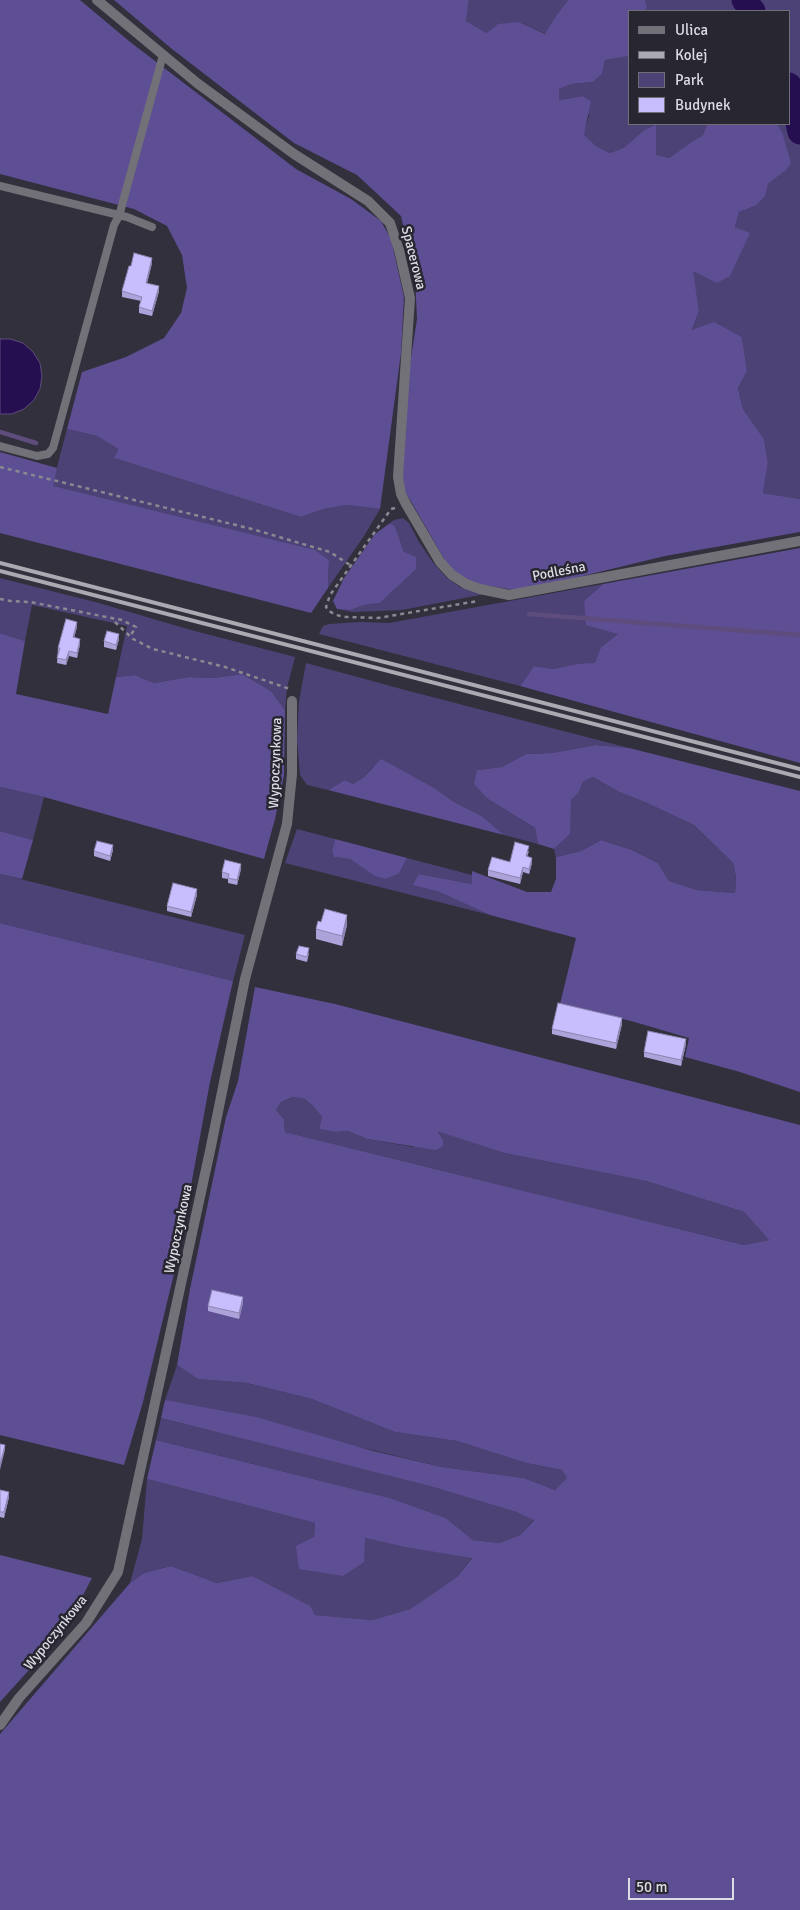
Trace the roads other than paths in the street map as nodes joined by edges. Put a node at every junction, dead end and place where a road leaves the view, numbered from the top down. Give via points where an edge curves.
1 (96, 0) edge
2 (163, 55) junction
3 (0, 186) edge
4 (119, 216) junction
5 (152, 227) dead end
6 (0, 446) edge
7 (800, 541) edge
8 (509, 595) joint
9 (292, 701) road end
10 (0, 1725) edge

1 - 2 street, Spacerowa
2 - 4 lane
2 - 8 street, Spacerowa via 294,154 368,201 390,223 410,298 398,477 401,494 440,562 452,575 480,589
3 - 4 lane
4 - 5 lane
4 - 6 lane via 53,448 43,456
7 - 8 street, Podleśna
9 - 10 street, Wypoczynkowa via 292,774 287,824 245,979 118,1572 86,1623 19,1698

